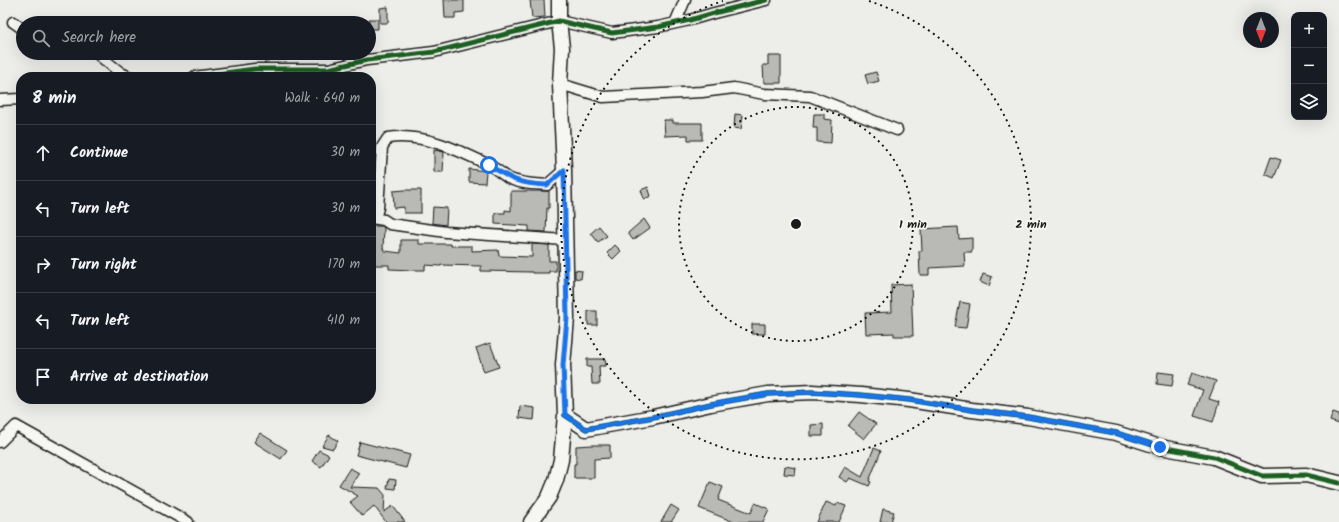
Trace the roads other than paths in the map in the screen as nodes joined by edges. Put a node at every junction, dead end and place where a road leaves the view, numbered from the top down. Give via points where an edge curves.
1 (560, 0) edge
2 (685, 0) edge
3 (766, 0) edge
4 (559, 21) junction
5 (13, 22) dead end
6 (675, 23) junction
7 (16, 24) edge
8 (376, 59) edge
9 (104, 60) edge
10 (366, 60) edge
11 (117, 72) edge
12 (232, 72) edge
13 (560, 84) junction
14 (16, 99) edge
15 (0, 100) edge
16 (897, 130) dead end
17 (564, 170) junction
18 (376, 215) edge
19 (376, 219) edge
20 (565, 240) junction
21 (565, 415) junction
22 (0, 442) edge
23 (1339, 483) edge
24 (188, 522) edge
25 (532, 522) edge

1 - 4 street
2 - 6 street
3 - 6 street
4 - 6 street via 612,33
4 - 8 street via 434,52
4 - 13 street via 562,48
5 - 7 street
9 - 11 street
10 - 12 street via 328,69 255,69
13 - 16 street via 603,97 734,88 764,94 810,96
13 - 17 street
14 - 15 street
17 - 18 street via 547,185 528,184 509,178 489,165 450,147 422,138 388,138 382,147
17 - 20 street
19 - 20 street via 390,224 446,232
20 - 21 street
21 - 23 street via 586,429 768,394 812,392 860,395 1028,417 1116,433 1160,447 1214,457 1262,476 1306,475
21 - 25 street via 561,460 556,480 549,497
22 - 24 street via 16,426

